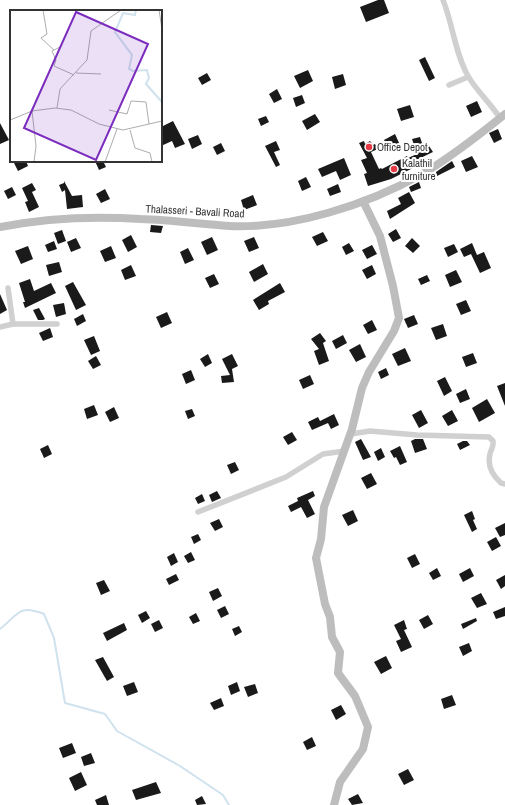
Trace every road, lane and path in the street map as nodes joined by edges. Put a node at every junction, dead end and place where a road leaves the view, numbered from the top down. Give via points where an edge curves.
1 (443, 0) edge
2 (468, 77) junction
3 (449, 85) dead end
4 (503, 116) edge
5 (363, 201) junction
6 (0, 227) edge
7 (8, 288) dead end
8 (13, 324) junction
9 (57, 324) dead end
10 (0, 328) edge
11 (351, 434) junction
12 (345, 451) junction
13 (505, 484) edge
14 (198, 512) dead end
15 (334, 805) edge

1 - 2 street
2 - 3 street
2 - 4 street
4 - 5 street, Thalasseri - Bavali Road via 423,174
5 - 6 street, Thalasseri - Bavali Road via 280,224 228,226 139,218 77,218
5 - 11 street via 380,236 399,318 362,388
7 - 8 street
8 - 9 street
8 - 10 street
11 - 12 street
11 - 13 street via 370,431 489,437 494,446 490,453 489,465 494,476
12 - 14 street via 323,454 286,477
12 - 15 street via 324,507 316,558 330,617 332,637 340,652 338,673 356,696 368,727 363,749 340,782

